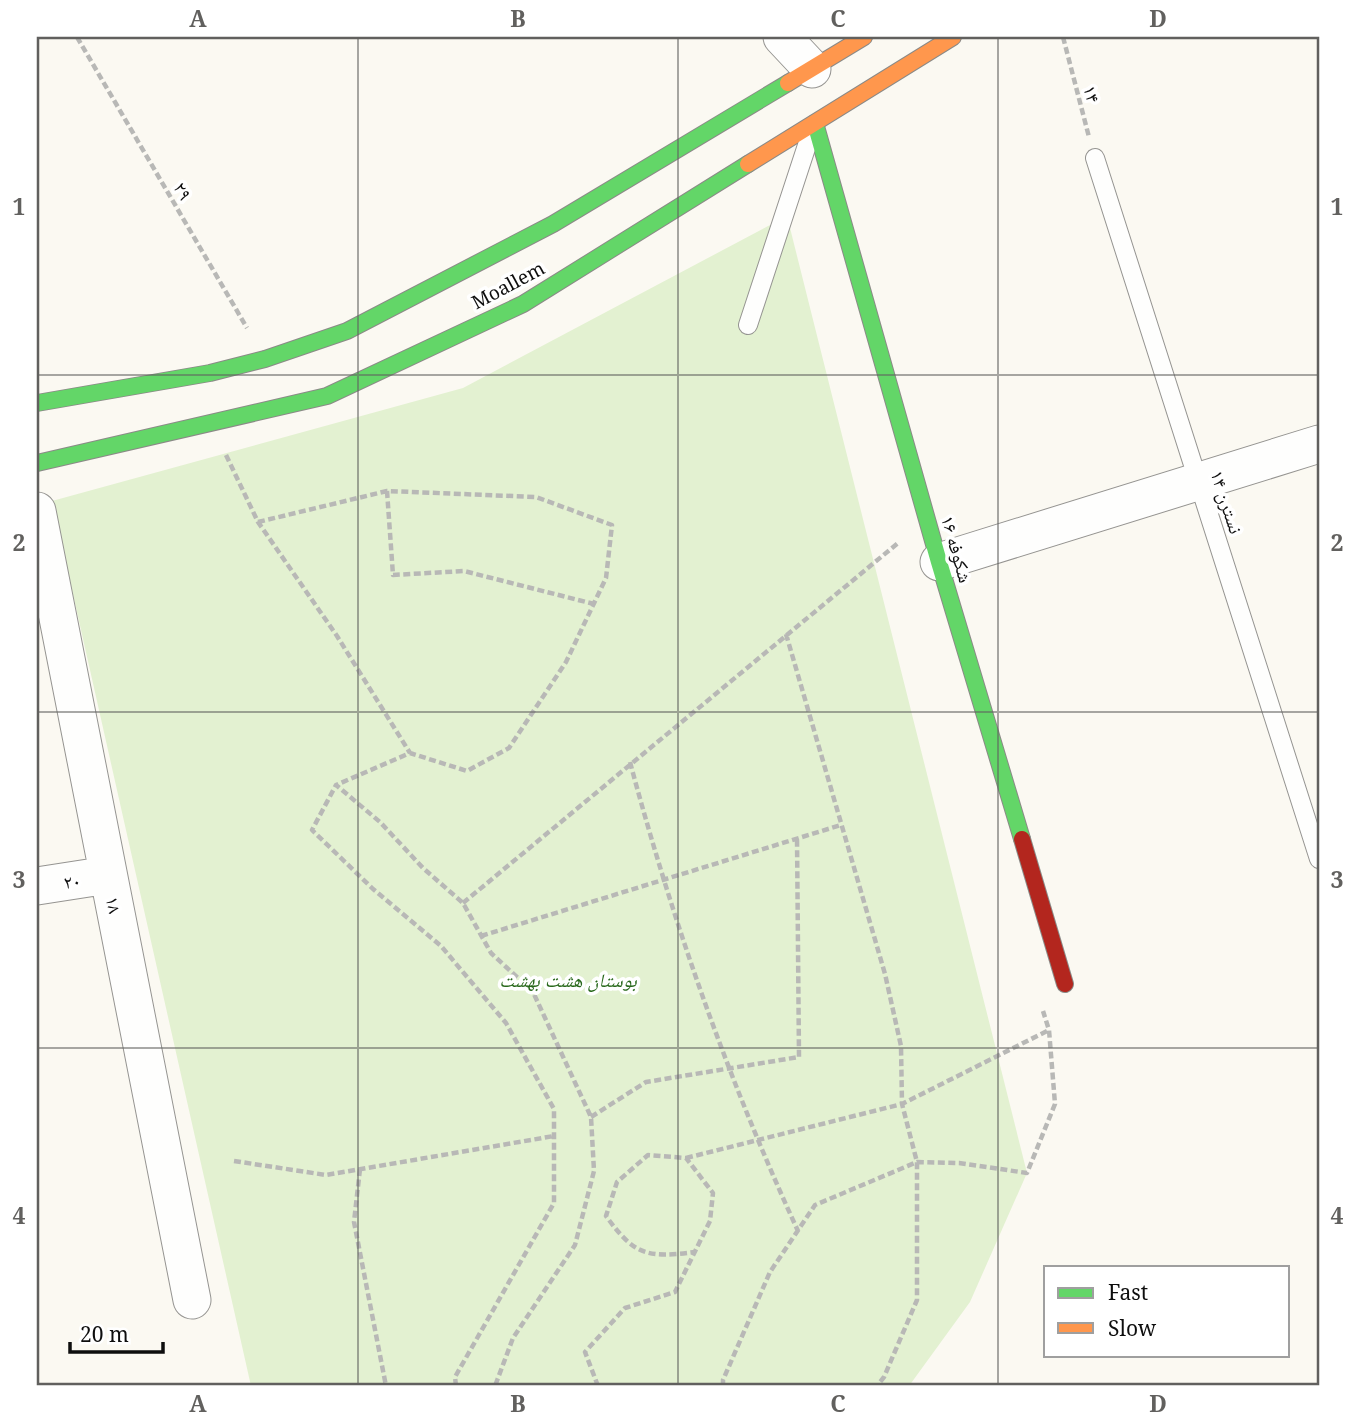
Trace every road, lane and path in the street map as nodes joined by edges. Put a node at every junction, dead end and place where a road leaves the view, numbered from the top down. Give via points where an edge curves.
1 (77, 37) edge
2 (782, 37) edge
3 (864, 37) edge
4 (952, 37) edge
5 (1063, 37) edge
6 (812, 69) junction
7 (815, 123) junction
8 (1095, 158) joint
9 (748, 325) dead end
10 (265, 359) junction
11 (37, 403) edge
12 (211, 423) junction
13 (1319, 444) edge
14 (37, 463) edge
15 (1199, 481) junction
16 (387, 491) junction
17 (37, 511) edge
18 (258, 522) junction
19 (906, 536) dead end
20 (939, 562) junction
21 (594, 604) junction
22 (786, 634) junction
23 (411, 753) junction
24 (629, 762) junction
25 (336, 785) junction
26 (841, 825) junction
27 (797, 838) junction
28 (1319, 859) edge
29 (108, 875) junction
30 (662, 880) junction
31 (37, 886) edge
32 (463, 903) junction
33 (481, 936) junction
34 (1065, 984) dead end
35 (1041, 1005) dead end
36 (1049, 1030) junction
37 (729, 1069) junction
38 (902, 1104) junction
39 (592, 1118) junction
40 (554, 1136) junction
41 (756, 1140) junction
42 (686, 1158) junction
43 (234, 1161) dead end
44 (917, 1162) junction
45 (360, 1169) junction
46 (798, 1231) junction
47 (695, 1252) junction
48 (192, 1300) dead end
49 (386, 1386) edge
50 (456, 1386) edge
51 (495, 1386) edge
52 (598, 1386) edge
53 (723, 1386) edge
54 (877, 1386) edge

1 - 10 path, ۲۹
2 - 6 street
3 - 6 main road, Moallem
4 - 7 main road, Moallem
5 - 8 path, ۱۴
6 - 10 main road, Moallem via 553,224 346,331
7 - 9 lane
7 - 12 main road, Moallem via 523,304 327,396
7 - 20 main road, شکوفه ۱۶
8 - 15 lane, نسترن ۱۴
10 - 11 main road, Moallem
12 - 14 main road, Moallem
12 - 18 path
13 - 15 street
15 - 20 street
15 - 28 lane, نسترن ۱۴
16 - 18 path
16 - 21 path via 393,575 464,571
16 - 21 path via 536,497 612,525 606,579
17 - 29 street, ۱۸
18 - 23 path
19 - 22 path
20 - 34 main road, شکوفه ۱۶
21 - 23 path via 566,663 509,748 467,771
22 - 24 path
22 - 26 path
23 - 25 path
24 - 30 path
24 - 32 path
25 - 32 path
25 - 40 path via 312,830 441,946 506,1023 554,1109
26 - 27 path
26 - 38 path via 901,1046
27 - 30 path
27 - 37 path via 799,1057
29 - 31 street, ۲۰
29 - 48 street, ۱۸
30 - 33 path
30 - 37 path
32 - 33 path
33 - 39 path via 491,953 533,992
35 - 36 path
36 - 38 path
36 - 44 path via 1055,1104 1027,1173
37 - 39 path via 646,1082
37 - 41 path
38 - 41 path
38 - 44 path
39 - 51 path via 594,1171 575,1245 513,1338
40 - 45 path
40 - 50 path via 554,1203 455,1377
41 - 42 path
41 - 46 path
42 - 47 path via 713,1192 710,1221
42 - 47 path via 648,1154 617,1182 606,1216 625,1242 657,1257
43 - 45 path via 326,1175
44 - 46 path via 815,1205
44 - 54 path via 917,1300
45 - 49 path via 354,1222
46 - 53 path via 771,1272
47 - 52 path via 675,1292 625,1308 585,1352

